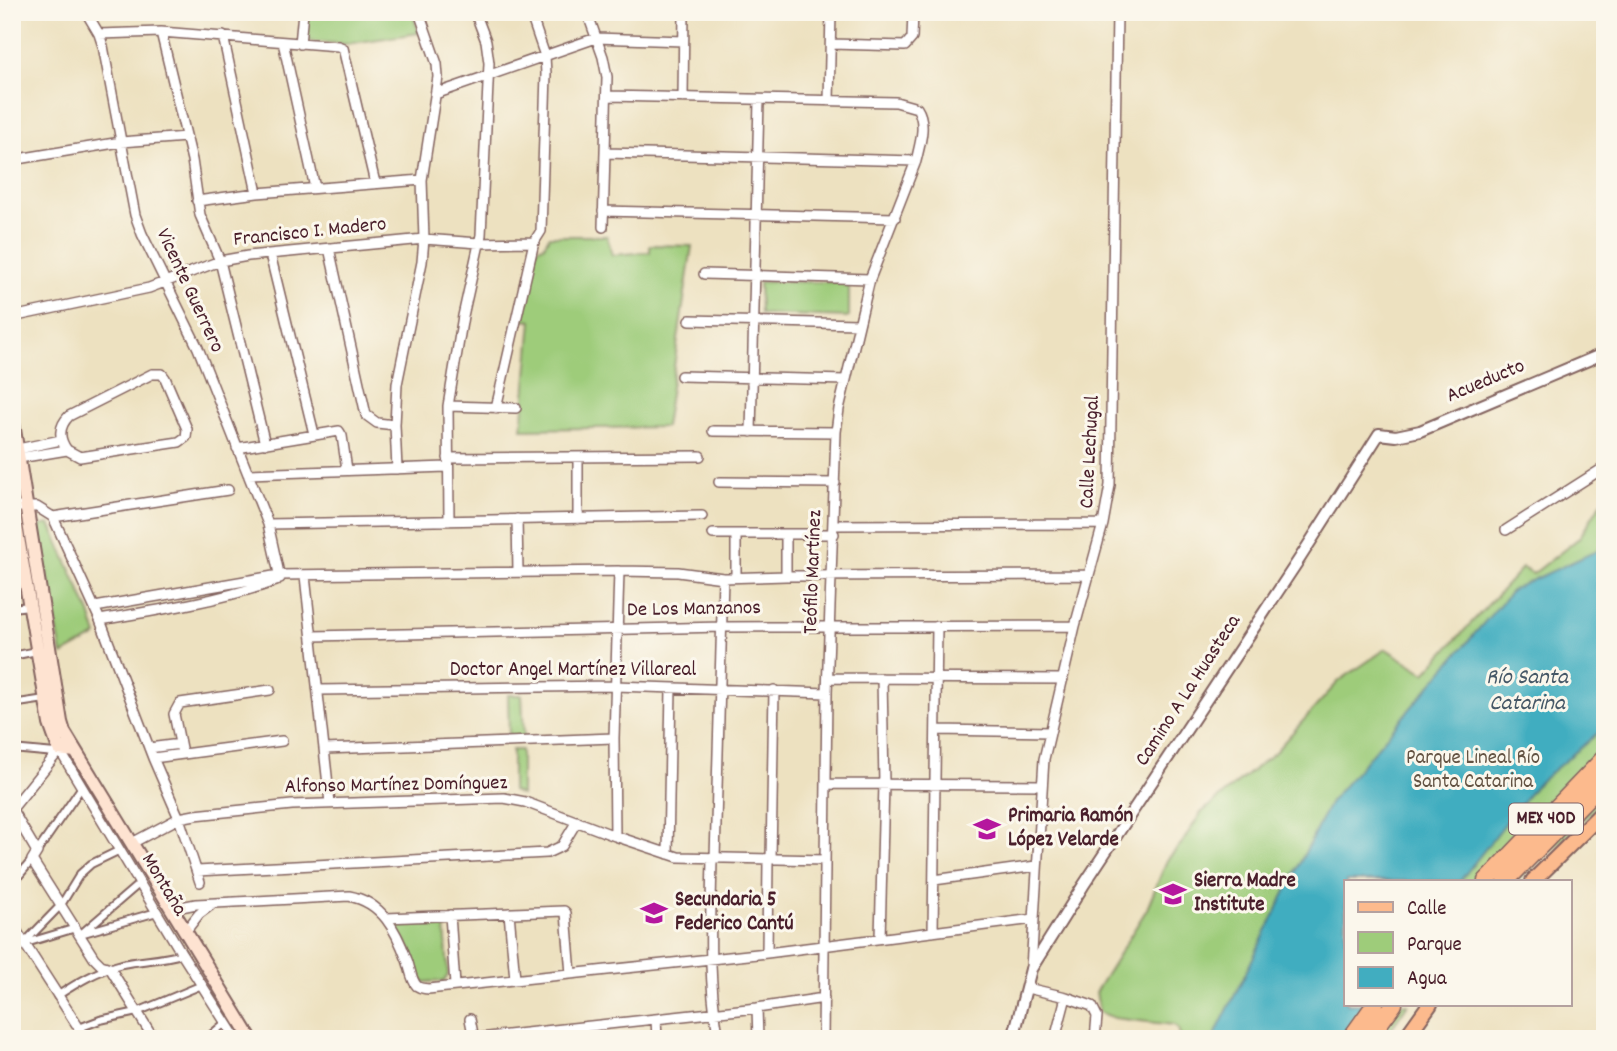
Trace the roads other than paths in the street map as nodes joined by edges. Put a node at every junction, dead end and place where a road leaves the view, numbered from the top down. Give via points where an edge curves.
1 (86, 12) edge
2 (303, 12) edge
3 (419, 12) edge
4 (475, 12) edge
5 (530, 12) edge
6 (587, 12) edge
7 (684, 12) edge
8 (831, 12) edge
9 (913, 12) edge
10 (1117, 12) edge
11 (161, 32) junction
12 (99, 34) junction
13 (223, 36) junction
14 (596, 38) junction
15 (683, 41) junction
16 (283, 42) junction
17 (300, 44) junction
18 (831, 44) junction
19 (545, 56) junction
20 (487, 78) junction
21 (438, 93) junction
22 (608, 96) junction
23 (683, 98) junction
24 (759, 100) junction
25 (829, 101) junction
26 (186, 137) junction
27 (121, 142) junction
28 (606, 153) junction
29 (758, 157) junction
30 (12, 160) edge
31 (916, 161) junction
32 (422, 180) junction
33 (375, 183) junction
34 (315, 188) junction
35 (257, 193) junction
36 (197, 201) junction
37 (603, 211) junction
38 (756, 214) junction
39 (895, 218) junction
40 (603, 227) dead end
41 (424, 239) junction
42 (534, 242) junction
43 (479, 243) junction
44 (330, 248) junction
45 (270, 254) junction
46 (220, 261) junction
47 (704, 274) dead end
48 (755, 275) junction
49 (870, 279) junction
50 (166, 282) junction
51 (12, 317) edge
52 (690, 320) dead end
53 (753, 322) junction
54 (858, 324) junction
55 (1605, 353) edge
56 (681, 376) dead end
57 (751, 377) junction
58 (846, 380) junction
59 (448, 406) junction
60 (496, 408) junction
61 (516, 408) dead end
62 (12, 416) edge
63 (395, 425) junction
64 (713, 431) dead end
65 (751, 432) junction
66 (836, 432) junction
67 (314, 434) junction
68 (1379, 434) joint
69 (61, 440) junction
70 (265, 444) junction
71 (237, 448) junction
72 (66, 450) junction
73 (18, 453) junction
74 (700, 456) dead end
75 (578, 457) junction
76 (447, 462) junction
77 (1605, 467) edge
78 (397, 469) junction
79 (346, 470) junction
80 (248, 474) junction
81 (18, 482) edge
82 (719, 482) dead end
83 (835, 483) junction
84 (229, 490) dead end
85 (12, 506) edge
86 (27, 506) junction
87 (702, 516) dead end
88 (53, 517) junction
89 (517, 519) junction
90 (578, 519) junction
91 (449, 521) junction
92 (268, 524) junction
93 (1103, 524) junction
94 (834, 529) junction
95 (1506, 530) dead end
96 (713, 534) dead end
97 (736, 534) junction
98 (786, 534) junction
99 (33, 546) junction
100 (17, 554) edge
101 (619, 571) junction
102 (518, 572) junction
103 (1089, 575) junction
104 (305, 576) junction
105 (786, 576) junction
106 (832, 576) junction
107 (282, 577) junction
108 (736, 577) junction
109 (723, 578) junction
110 (29, 606) junction
111 (95, 607) junction
112 (12, 608) edge
113 (100, 620) junction
114 (829, 626) junction
115 (937, 626) junction
116 (1075, 626) junction
117 (723, 627) junction
118 (618, 629) junction
119 (313, 636) junction
120 (37, 651) junction
121 (12, 656) edge
122 (828, 678) junction
123 (882, 678) junction
124 (937, 678) junction
125 (1063, 679) junction
126 (615, 686) junction
127 (671, 688) junction
128 (721, 689) junction
129 (270, 690) dead end
130 (319, 690) junction
131 (775, 690) junction
132 (827, 693) junction
133 (45, 699) junction
134 (12, 704) edge
135 (937, 730) junction
136 (1050, 732) junction
137 (614, 738) junction
138 (282, 741) dead end
139 (149, 748) junction
140 (181, 748) junction
141 (325, 748) junction
142 (12, 749) edge
143 (64, 749) junction
144 (1605, 757) edge
145 (153, 758) junction
146 (1605, 780) edge
147 (828, 784) junction
148 (884, 784) junction
149 (935, 785) junction
150 (1042, 785) junction
151 (81, 788) junction
152 (330, 803) junction
153 (14, 805) edge
154 (1605, 810) edge
155 (179, 818) junction
156 (577, 821) junction
157 (1605, 823) edge
158 (615, 836) junction
159 (132, 843) junction
160 (120, 850) junction
161 (668, 854) junction
162 (34, 856) junction
163 (714, 858) junction
164 (769, 858) junction
165 (825, 860) junction
166 (1037, 866) junction
167 (197, 871) junction
168 (934, 880) junction
169 (1487, 880) edge
170 (1507, 880) edge
171 (1534, 880) edge
172 (1547, 880) edge
173 (200, 882) dead end
174 (140, 883) junction
175 (12, 884) edge
176 (212, 904) junction
177 (61, 905) junction
178 (171, 909) junction
179 (157, 912) junction
180 (509, 913) junction
181 (450, 915) junction
182 (386, 918) junction
183 (1034, 919) junction
184 (12, 924) edge
185 (78, 931) junction
186 (185, 932) junction
187 (933, 932) junction
188 (880, 938) junction
189 (24, 943) junction
190 (824, 945) junction
191 (188, 951) junction
192 (767, 953) junction
193 (710, 958) junction
194 (110, 968) junction
195 (1031, 969) junction
196 (571, 974) junction
197 (514, 979) junction
198 (202, 985) junction
199 (454, 985) junction
200 (1027, 988) junction
201 (57, 996) junction
202 (1066, 997) junction
203 (824, 998) junction
204 (1375, 1006) edge
205 (1393, 1006) edge
206 (1417, 1006) edge
207 (1429, 1006) edge
208 (757, 1008) junction
209 (137, 1012) junction
210 (714, 1012) junction
211 (470, 1019) dead end
212 (656, 1019) junction
213 (225, 1023) junction
214 (595, 1026) junction
215 (79, 1028) junction
216 (533, 1036) edge
217 (824, 1037) edge
218 (86, 1039) edge
219 (154, 1039) edge
220 (206, 1039) edge
221 (236, 1039) edge
222 (251, 1039) edge
223 (473, 1039) edge
224 (596, 1039) edge
225 (657, 1039) edge
226 (719, 1039) edge
227 (758, 1039) edge
228 (1013, 1039) edge
229 (1055, 1039) edge
230 (1096, 1039) edge
231 (1350, 1039) edge
232 (1368, 1039) edge
233 (1394, 1039) edge
234 (1405, 1039) edge

1 - 12 street, Vicente Guerrero
2 - 17 street
3 - 21 street via 437,64
4 - 20 street via 488,52
5 - 19 street
6 - 14 street
7 - 15 street
8 - 18 street
9 - 18 street via 912,38 905,46
10 - 93 street, Calle Lechugal via 1110,485
11 - 12 street
11 - 13 street
11 - 26 street
12 - 27 street, Vicente Guerrero
13 - 16 street
13 - 35 street
14 - 15 street
14 - 19 street
14 - 22 street via 606,66
15 - 23 street
16 - 17 street
16 - 34 street
17 - 33 street via 343,48
18 - 25 street
19 - 20 street
19 - 42 street via 541,232
20 - 21 street
20 - 43 street
21 - 32 street
22 - 23 street
22 - 28 street
23 - 24 street
24 - 25 street
24 - 29 street
25 - 31 street, Teófilo Martínez via 897,102 917,108 922,125
26 - 27 street
26 - 36 street
27 - 30 street
27 - 50 street, Vicente Guerrero via 135,215
28 - 29 street
28 - 37 street
29 - 31 street
29 - 38 street
31 - 39 street, Teófilo Martínez
32 - 33 street
32 - 41 street
33 - 34 street
34 - 35 street
35 - 36 street
36 - 46 street
37 - 38 street
37 - 40 street
38 - 39 street
38 - 48 street
39 - 49 street, Teófilo Martínez
41 - 43 street, Francisco I. Madero
41 - 44 street, Francisco I. Madero
41 - 63 street via 399,373
42 - 43 street, Francisco I. Madero
42 - 60 street
43 - 59 street
44 - 45 street, Francisco I. Madero
44 - 63 street via 366,415 377,423
45 - 46 street, Francisco I. Madero
45 - 67 street
46 - 50 street, Francisco I. Madero
46 - 70 street
47 - 48 street
48 - 49 street
48 - 53 street
49 - 54 street, Teófilo Martínez
50 - 51 street, Francisco I. Madero
50 - 71 street, Vicente Guerrero
52 - 53 street
53 - 54 street
53 - 57 street
54 - 58 street, Teófilo Martínez
55 - 68 street, Acueducto via 1420,431
56 - 57 street
57 - 58 street
57 - 65 street
58 - 66 street, Teófilo Martínez
59 - 60 street
59 - 76 street
60 - 61 street
62 - 73 main road, Montaña
63 - 78 street
64 - 65 street
65 - 66 street
66 - 83 street, Teófilo Martínez
67 - 70 street
67 - 79 street via 341,432
68 - 195 street, Camino A La Huasteca
69 - 72 street
69 - 72 street via 69,416 152,374 165,378 187,429 186,437 178,442 80,457
69 - 73 street
70 - 71 street
71 - 80 street, Vicente Guerrero
72 - 73 street
73 - 81 main road, Montaña
74 - 75 street
75 - 76 street
75 - 90 street
76 - 78 street
76 - 91 street
77 - 95 street
78 - 79 street
79 - 80 street
80 - 92 street, Vicente Guerrero
81 - 86 main road, Montaña
82 - 83 street
83 - 94 street, Teófilo Martínez
84 - 88 street
85 - 86 street
85 - 100 main road, Montaña
86 - 88 street
86 - 99 main road, Montaña
87 - 90 street
88 - 111 street
89 - 90 street
89 - 91 street
89 - 102 street
91 - 92 street
92 - 107 street, Vicente Guerrero
93 - 94 street
93 - 103 street, Calle Lechugal
94 - 98 street
94 - 106 street, Teófilo Martínez
96 - 97 street
97 - 98 street
97 - 108 street
98 - 105 street
99 - 100 main road
99 - 143 main road, Montaña
100 - 110 main road, Montaña
101 - 102 street
101 - 109 street
101 - 118 street
102 - 104 street
103 - 106 street
103 - 116 street, Calle Lechugal
104 - 107 street
104 - 119 street
105 - 106 street
105 - 108 street
106 - 114 street, Teófilo Martínez
107 - 111 street
107 - 113 street via 204,602
108 - 109 street
109 - 117 street
110 - 112 street
110 - 120 main road, Montaña
111 - 113 street
113 - 139 street
114 - 115 street, De Los Manzanos
114 - 117 street, De Los Manzanos
114 - 122 street, Teófilo Martínez
115 - 116 street, De Los Manzanos
115 - 124 street
116 - 125 street, Calle Lechugal
117 - 118 street, De Los Manzanos
117 - 128 street
118 - 119 street, De Los Manzanos
118 - 126 street
119 - 130 street
120 - 121 street
120 - 133 main road, Montaña
122 - 123 street
122 - 132 street, Teófilo Martínez
123 - 124 street
123 - 148 street
124 - 125 street
124 - 135 street
125 - 136 street, Calle Lechugal
126 - 127 street, Doctor Angel Martínez Villareal
126 - 130 street, Doctor Angel Martínez Villareal
126 - 137 street
127 - 128 street, Doctor Angel Martínez Villareal
127 - 161 street
128 - 131 street, Doctor Angel Martínez Villareal
128 - 163 street
129 - 140 street via 180,704 174,714
130 - 141 street
131 - 132 street, Doctor Angel Martínez Villareal
131 - 164 street
132 - 147 street, Teófilo Martínez
133 - 134 street
133 - 143 main road, Montaña via 50,724
135 - 136 street
135 - 149 street
136 - 150 street, Calle Lechugal
137 - 141 street
137 - 158 street
138 - 140 street
139 - 140 street
139 - 145 street
140 - 145 street
141 - 152 street
142 - 143 street
143 - 151 street, Montaña
143 - 153 street
143 - 159 main road, Montaña
144 - 169 highway, MEX 40D
145 - 155 street
146 - 170 highway, MEX 40D
147 - 148 street
147 - 165 street, Teófilo Martínez
148 - 149 street
148 - 188 street
149 - 150 street
149 - 168 street
150 - 166 street, Calle Lechugal
151 - 160 street, Montaña
151 - 162 street
152 - 155 street, Alfonso Martínez Domínguez
152 - 156 street, Alfonso Martínez Domínguez via 504,798
153 - 162 street
154 - 171 main road
155 - 159 street, Alfonso Martínez Domínguez
155 - 167 street
156 - 158 street, Alfonso Martínez Domínguez
156 - 167 street via 562,846 547,853
157 - 172 main road
158 - 161 street, Alfonso Martínez Domínguez
159 - 178 main road, Montaña
160 - 174 street, Montaña
160 - 177 street via 80,874
161 - 163 street, Alfonso Martínez Domínguez
162 - 175 street
162 - 177 street
163 - 164 street, Alfonso Martínez Domínguez
163 - 193 street
164 - 165 street, Alfonso Martínez Domínguez
164 - 192 street
165 - 190 street, Teófilo Martínez
166 - 168 street
166 - 183 street, Calle Lechugal
167 - 173 street
168 - 187 street
174 - 179 street, Montaña
174 - 185 street
176 - 178 street
176 - 182 street via 349,896 374,904
176 - 186 street
177 - 185 street
177 - 189 street
178 - 186 main road, Montaña
179 - 185 street
179 - 191 street, Montaña
180 - 181 street
180 - 196 street via 566,913
180 - 197 street
181 - 182 street
181 - 199 street
182 - 199 street via 418,986
183 - 187 street
183 - 195 street, Calle Lechugal
184 - 189 street
185 - 189 street
185 - 194 street via 94,958
186 - 191 main road, Montaña
187 - 188 street
188 - 190 street
189 - 201 street
190 - 192 street
190 - 203 street, Teófilo Martínez
191 - 194 street
191 - 198 street, Montaña
191 - 222 main road, Montaña
192 - 193 street
193 - 196 street
193 - 210 street
194 - 201 street
194 - 209 street
195 - 200 street
196 - 197 street
197 - 199 street
198 - 209 street
198 - 213 street, Montaña
200 - 202 street
200 - 228 street
201 - 215 street
202 - 229 street
202 - 230 street via 1094,1009
203 - 208 street
203 - 217 street, Teófilo Martínez
204 - 231 highway
205 - 232 highway
206 - 233 main road
207 - 234 main road
208 - 210 street
208 - 227 street
209 - 215 street
209 - 219 street
210 - 212 street
210 - 226 street
211 - 223 street
212 - 214 street
212 - 225 street
213 - 220 street
213 - 221 street, Montaña
214 - 216 street
214 - 224 street
215 - 218 street
216 - 223 street

